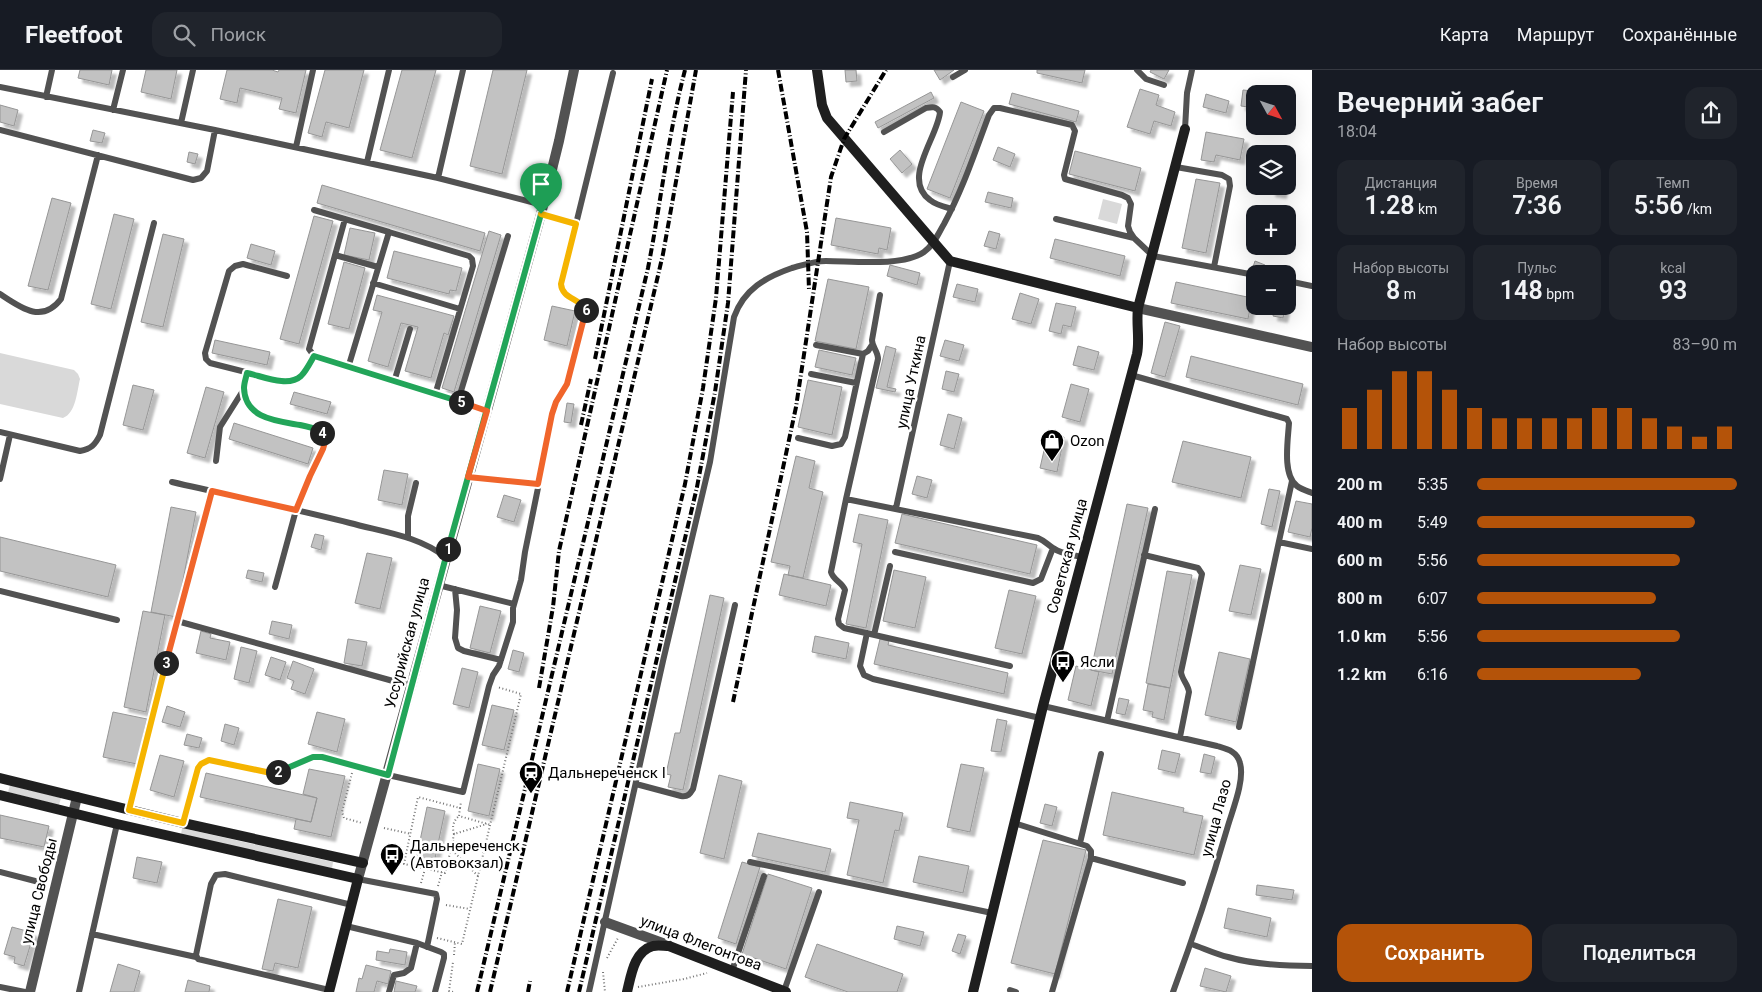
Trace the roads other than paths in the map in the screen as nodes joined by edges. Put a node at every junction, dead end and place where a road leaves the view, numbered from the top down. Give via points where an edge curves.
1 (52, 70) edge
2 (123, 70) edge
3 (193, 70) edge
4 (313, 70) edge
5 (389, 70) edge
6 (463, 70) edge
7 (574, 70) edge
8 (817, 70) edge
9 (965, 70) edge
10 (1136, 70) edge
11 (1192, 70) edge
12 (613, 73) dead end
13 (953, 77) dead end
14 (1164, 85) dead end
15 (0, 87) edge
16 (46, 97) junction
17 (113, 110) junction
18 (181, 123) junction
19 (1185, 128) joint
20 (0, 130) edge
21 (215, 130) junction
22 (884, 132) dead end
23 (296, 147) junction
24 (98, 155) junction
25 (367, 162) junction
26 (1176, 167) junction
27 (438, 178) junction
28 (952, 209) junction
29 (314, 210) dead end
30 (542, 210) junction
31 (345, 219) junction
32 (1056, 219) dead end
33 (154, 223) dead end
34 (576, 224) junction
35 (388, 232) junction
36 (508, 236) dead end
37 (1134, 238) junction
38 (934, 242) junction
39 (334, 255) junction
40 (1153, 256) junction
41 (950, 260) junction
42 (378, 267) junction
43 (1214, 267) junction
44 (1246, 273) edge
45 (287, 276) dead end
46 (374, 283) junction
47 (1296, 283) edge
48 (1312, 286) edge
49 (0, 294) edge
50 (880, 295) dead end
51 (460, 308) junction
52 (1138, 308) junction
53 (410, 328) dead end
54 (816, 345) dead end
55 (872, 345) junction
56 (1312, 347) edge
57 (863, 354) junction
58 (314, 356) junction
59 (348, 368) junction
60 (247, 373) junction
61 (811, 374) dead end
62 (1132, 374) junction
63 (394, 382) junction
64 (856, 383) junction
65 (244, 388) junction
66 (435, 395) junction
67 (458, 401) junction
68 (487, 411) junction
69 (0, 432) edge
70 (10, 435) junction
71 (798, 438) dead end
72 (216, 460) dead end
73 (468, 477) junction
74 (0, 479) edge
75 (1292, 481) junction
76 (172, 482) dead end
77 (416, 483) dead end
78 (538, 484) junction
79 (212, 491) junction
80 (1312, 493) edge
81 (846, 498) junction
82 (896, 508) junction
83 (296, 510) junction
84 (1154, 510) dead end
85 (408, 538) junction
86 (1279, 542) junction
87 (1053, 548) junction
88 (1312, 549) edge
89 (895, 552) dead end
90 (1144, 555) junction
91 (446, 557) junction
92 (1082, 557) junction
93 (890, 566) dead end
94 (438, 585) junction
95 (275, 587) dead end
96 (455, 589) junction
97 (0, 591) edge
98 (514, 604) junction
99 (735, 605) dead end
100 (117, 620) dead end
101 (177, 621) junction
102 (871, 634) junction
103 (501, 660) junction
104 (1010, 666) dead end
105 (411, 686) junction
106 (1043, 706) junction
107 (1040, 718) junction
108 (151, 719) road end
109 (1107, 721) junction
110 (1239, 727) dead end
111 (1180, 737) junction
112 (1101, 754) dead end
113 (388, 775) junction
114 (0, 778) edge
115 (636, 784) junction
116 (0, 795) edge
117 (77, 797) junction
118 (73, 813) junction
119 (183, 823) junction
120 (1014, 823) junction
121 (117, 824) junction
122 (1080, 843) junction
123 (1091, 858) junction
124 (750, 862) dead end
125 (363, 863) junction
126 (0, 872) edge
127 (764, 876) dead end
128 (358, 879) junction
129 (40, 882) dead end
130 (1183, 883) dead end
131 (819, 892) dead end
132 (352, 906) junction
133 (992, 913) junction
134 (605, 922) junction
135 (346, 926) junction
136 (92, 934) junction
137 (417, 943) junction
138 (1191, 944) junction
139 (669, 946) junction
140 (427, 947) junction
141 (196, 957) junction
142 (1312, 966) edge
143 (727, 969) junction
144 (0, 987) edge
145 (628, 990) edge
146 (329, 991) edge
147 (25, 992) edge
148 (30, 992) edge
149 (79, 992) edge
150 (388, 992) edge
151 (436, 992) edge
152 (589, 992) edge
153 (785, 992) edge
154 (973, 992) edge
155 (1052, 992) edge
156 (1173, 992) edge

1 - 16 lane
2 - 17 lane
3 - 18 lane
4 - 23 lane
5 - 25 lane
6 - 27 lane
7 - 30 street, Уссурийская улица
8 - 38 main road via 827,118
9 - 13 lane
10 - 14 lane via 1146,79
11 - 19 lane
12 - 34 lane
15 - 16 lane
16 - 17 lane
17 - 18 lane
18 - 21 lane
19 - 26 main road, Советская улица
20 - 24 lane
21 - 23 lane
21 - 24 lane via 207,170 201,178 193,180
22 - 28 lane via 926,108 937,108 939,118 920,170 920,186 930,201
23 - 25 lane
24 - 49 lane via 61,299 48,311 33,312
25 - 27 lane
26 - 40 main road, Советская улица
26 - 43 lane via 1229,179
27 - 30 lane
28 - 37 lane via 990,115 994,108 1000,108 1072,125 1075,131 1065,179 1128,198 1131,204 1128,226
28 - 38 lane
29 - 31 lane
30 - 34 lane
30 - 68 street, Уссурийская улица
31 - 35 lane
31 - 39 lane
32 - 37 lane
33 - 70 lane via 100,435 95,444 89,450 80,451
34 - 78 lane via 561,289 583,305 586,312 567,384 556,402
35 - 42 lane
35 - 51 lane via 472,259 473,266
36 - 67 lane
37 - 40 lane
38 - 41 main road
38 - 115 lane via 924,252 907,258 878,262 819,262 773,274 753,288 736,310 710,462
39 - 42 lane
39 - 58 lane via 310,340 309,349
40 - 43 lane
40 - 52 main road, Советская улица
41 - 52 main road
41 - 82 lane, улица Уткина
42 - 46 lane
43 - 44 lane
45 - 60 lane via 243,264 229,271 206,359 210,364
46 - 51 lane
46 - 59 lane
47 - 48 lane
50 - 55 lane
51 - 66 lane
52 - 56 street
52 - 62 main road, Советская улица via 1139,344
53 - 63 lane
54 - 57 lane
55 - 57 lane
55 - 81 lane via 878,359
57 - 64 lane
58 - 59 lane
58 - 60 lane via 305,372 291,381
59 - 63 lane
60 - 65 lane
61 - 64 lane
62 - 75 lane via 1287,419 1287,459
62 - 92 main road, Советская улица
63 - 66 lane
64 - 71 lane via 841,444 832,446
65 - 72 lane via 220,427
65 - 83 lane via 253,411 258,414 275,421 314,428 324,435 323,449
66 - 67 lane
67 - 68 lane
68 - 73 street, Уссурийская улица
69 - 70 lane
70 - 74 lane
73 - 78 lane
73 - 91 street, Уссурийская улица
75 - 80 lane
75 - 86 lane
76 - 79 lane
77 - 85 lane via 408,516
78 - 98 lane
79 - 83 lane
79 - 101 lane
81 - 82 lane
81 - 102 lane via 831,572 845,590 838,619 844,628
82 - 87 lane via 1038,538
83 - 85 lane
83 - 95 lane
84 - 90 lane
85 - 91 lane via 425,543
86 - 88 lane
86 - 110 lane
87 - 89 lane via 1041,579 1034,583
87 - 92 lane
90 - 109 lane
90 - 111 lane via 1198,568 1202,574 1181,672 1189,692
91 - 94 street, Уссурийская улица
92 - 106 main road, Советская улица
93 - 102 lane
94 - 96 lane
94 - 105 street, Уссурийская улица
96 - 98 lane
96 - 103 lane via 458,648
97 - 100 lane
98 - 103 lane via 513,622
99 - 115 lane via 693,789 690,794 681,796
101 - 105 lane
101 - 108 lane
102 - 104 lane
102 - 107 lane via 860,666 864,675
103 - 113 lane via 489,686 463,792
105 - 113 street, Уссурийская улица
106 - 107 main road, Советская улица
106 - 109 lane, улица Лазо
107 - 120 main road, Советская улица
109 - 111 lane, улица Лазо
111 - 138 lane, улица Лазо via 1231,751 1240,762 1241,772
112 - 122 lane
113 - 119 lane via 322,757 313,757 271,773 213,760 204,762 198,768
113 - 125 street, Уссурийская улица
114 - 117 main road
115 - 134 lane
116 - 118 main road
117 - 118 street, улица Свободы
117 - 119 main road
118 - 121 main road
118 - 148 street, улица Свободы
119 - 125 main road
120 - 122 lane
120 - 133 main road, Советская улица
121 - 128 main road
121 - 136 lane
122 - 123 lane via 1091,851
123 - 130 lane
123 - 155 lane
124 - 133 lane
125 - 128 street, Уссурийская улица
126 - 129 lane
127 - 143 lane
128 - 132 main road, Уссурийская улица
128 - 140 lane via 436,894
131 - 153 lane
132 - 135 main road, Уссурийская улица
132 - 141 lane via 225,874 216,875 211,884
133 - 154 main road, Советская улица
134 - 139 street, улица Флегонтова
134 - 152 lane
135 - 137 lane
135 - 146 main road, Уссурийская улица
136 - 141 lane
136 - 149 lane
137 - 140 lane
137 - 150 lane via 411,968 394,975
138 - 142 lane via 1228,958 1280,966
138 - 156 lane, улица Лазо
139 - 143 main road, улица Флегонтова
139 - 145 main road via 654,946 642,952
140 - 151 lane via 444,954
141 - 146 lane
143 - 153 main road, улица Флегонтова
144 - 147 lane

